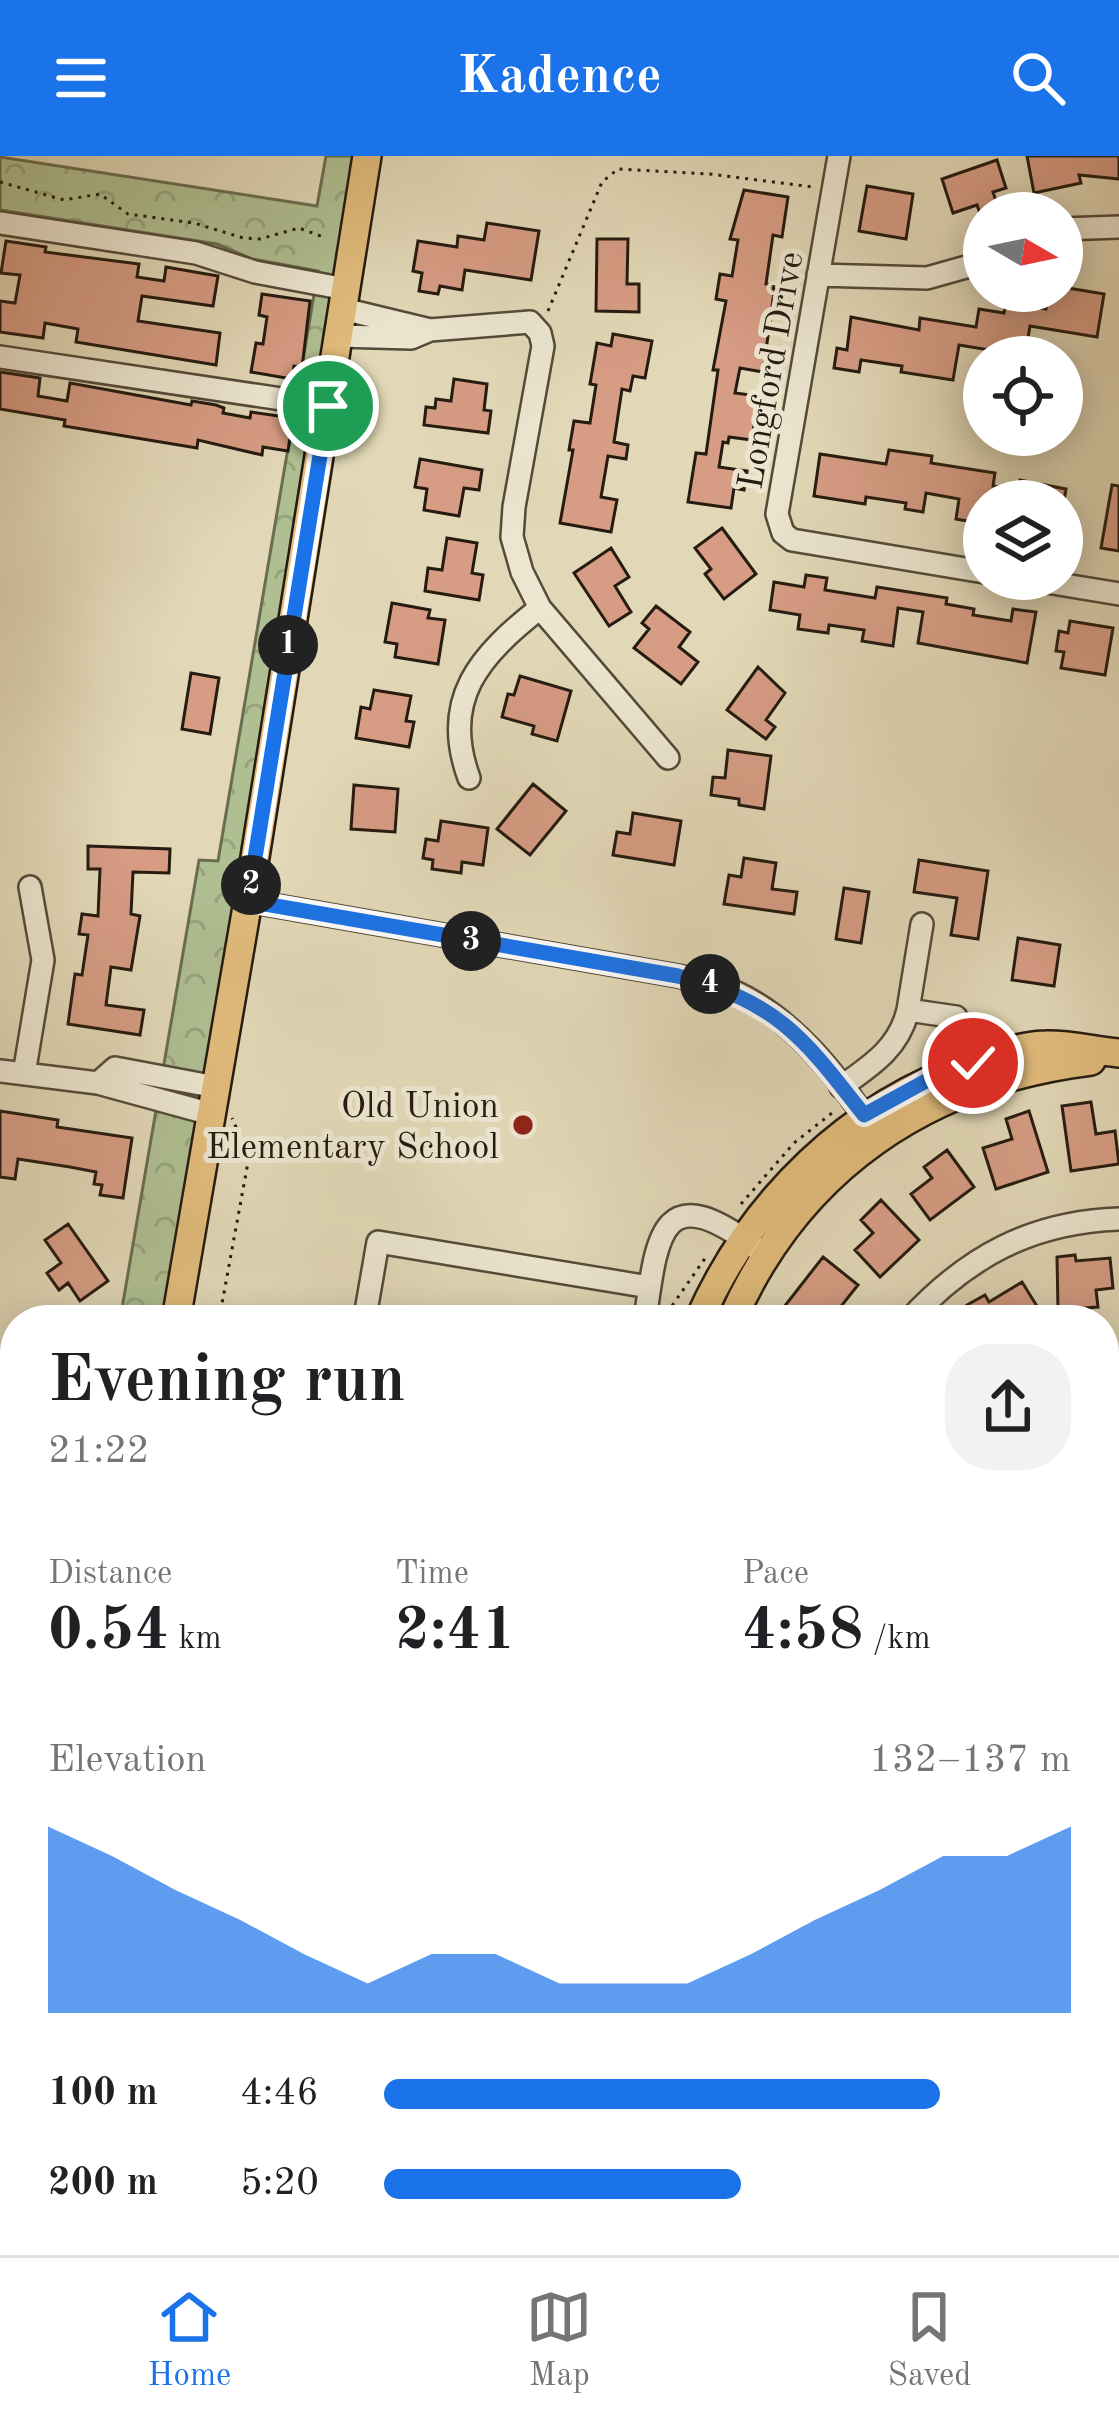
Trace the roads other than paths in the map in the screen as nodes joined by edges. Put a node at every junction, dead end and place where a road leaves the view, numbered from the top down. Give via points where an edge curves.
1 (367, 156) edge
2 (839, 156) edge
3 (0, 223) edge
4 (1119, 226) edge
5 (1083, 228) edge
6 (963, 268) edge
7 (818, 274) junction
8 (343, 311) junction
9 (0, 357) edge
10 (328, 406) junction
11 (963, 568) edge
12 (1083, 588) edge
13 (1119, 594) edge
14 (540, 608) junction
15 (668, 758) dead end
16 (469, 778) dead end
17 (30, 887) dead end
18 (248, 901) junction
19 (922, 924) dead end
20 (908, 1010) junction
21 (956, 1017) dead end
22 (1119, 1055) edge
23 (0, 1071) edge
24 (24, 1074) junction
25 (841, 1087) junction
26 (218, 1104) junction
27 (871, 1125) junction
28 (1119, 1219) edge
29 (755, 1247) junction
30 (649, 1287) junction
31 (179, 1305) edge
32 (367, 1305) edge
33 (647, 1305) edge
34 (706, 1305) edge
35 (737, 1305) edge
36 (924, 1305) edge

1 - 8 main road
2 - 7 street, Longford Drive
3 - 8 street via 196,253
4 - 5 street
6 - 7 street via 927,278
7 - 11 street, Longford Drive via 777,514 783,533
8 - 10 main road
8 - 14 street via 430,330 530,322 540,333 512,538
9 - 10 street
10 - 18 main road
12 - 13 street
14 - 15 street
14 - 16 street via 486,655 466,689 459,749
17 - 24 street via 43,960
18 - 25 street via 730,989 785,1024
18 - 26 main road
19 - 20 street
20 - 21 street
20 - 25 street via 882,1058
22 - 27 main road via 1038,1068
23 - 24 street
24 - 26 street via 98,1083 115,1069
25 - 27 street
26 - 31 main road
27 - 29 main road via 784,1188
28 - 36 street via 1016,1238 955,1274
29 - 30 street via 713,1219 687,1213 664,1234
29 - 34 main road via 716,1282
29 - 35 main road
30 - 32 street via 378,1242
30 - 33 street

